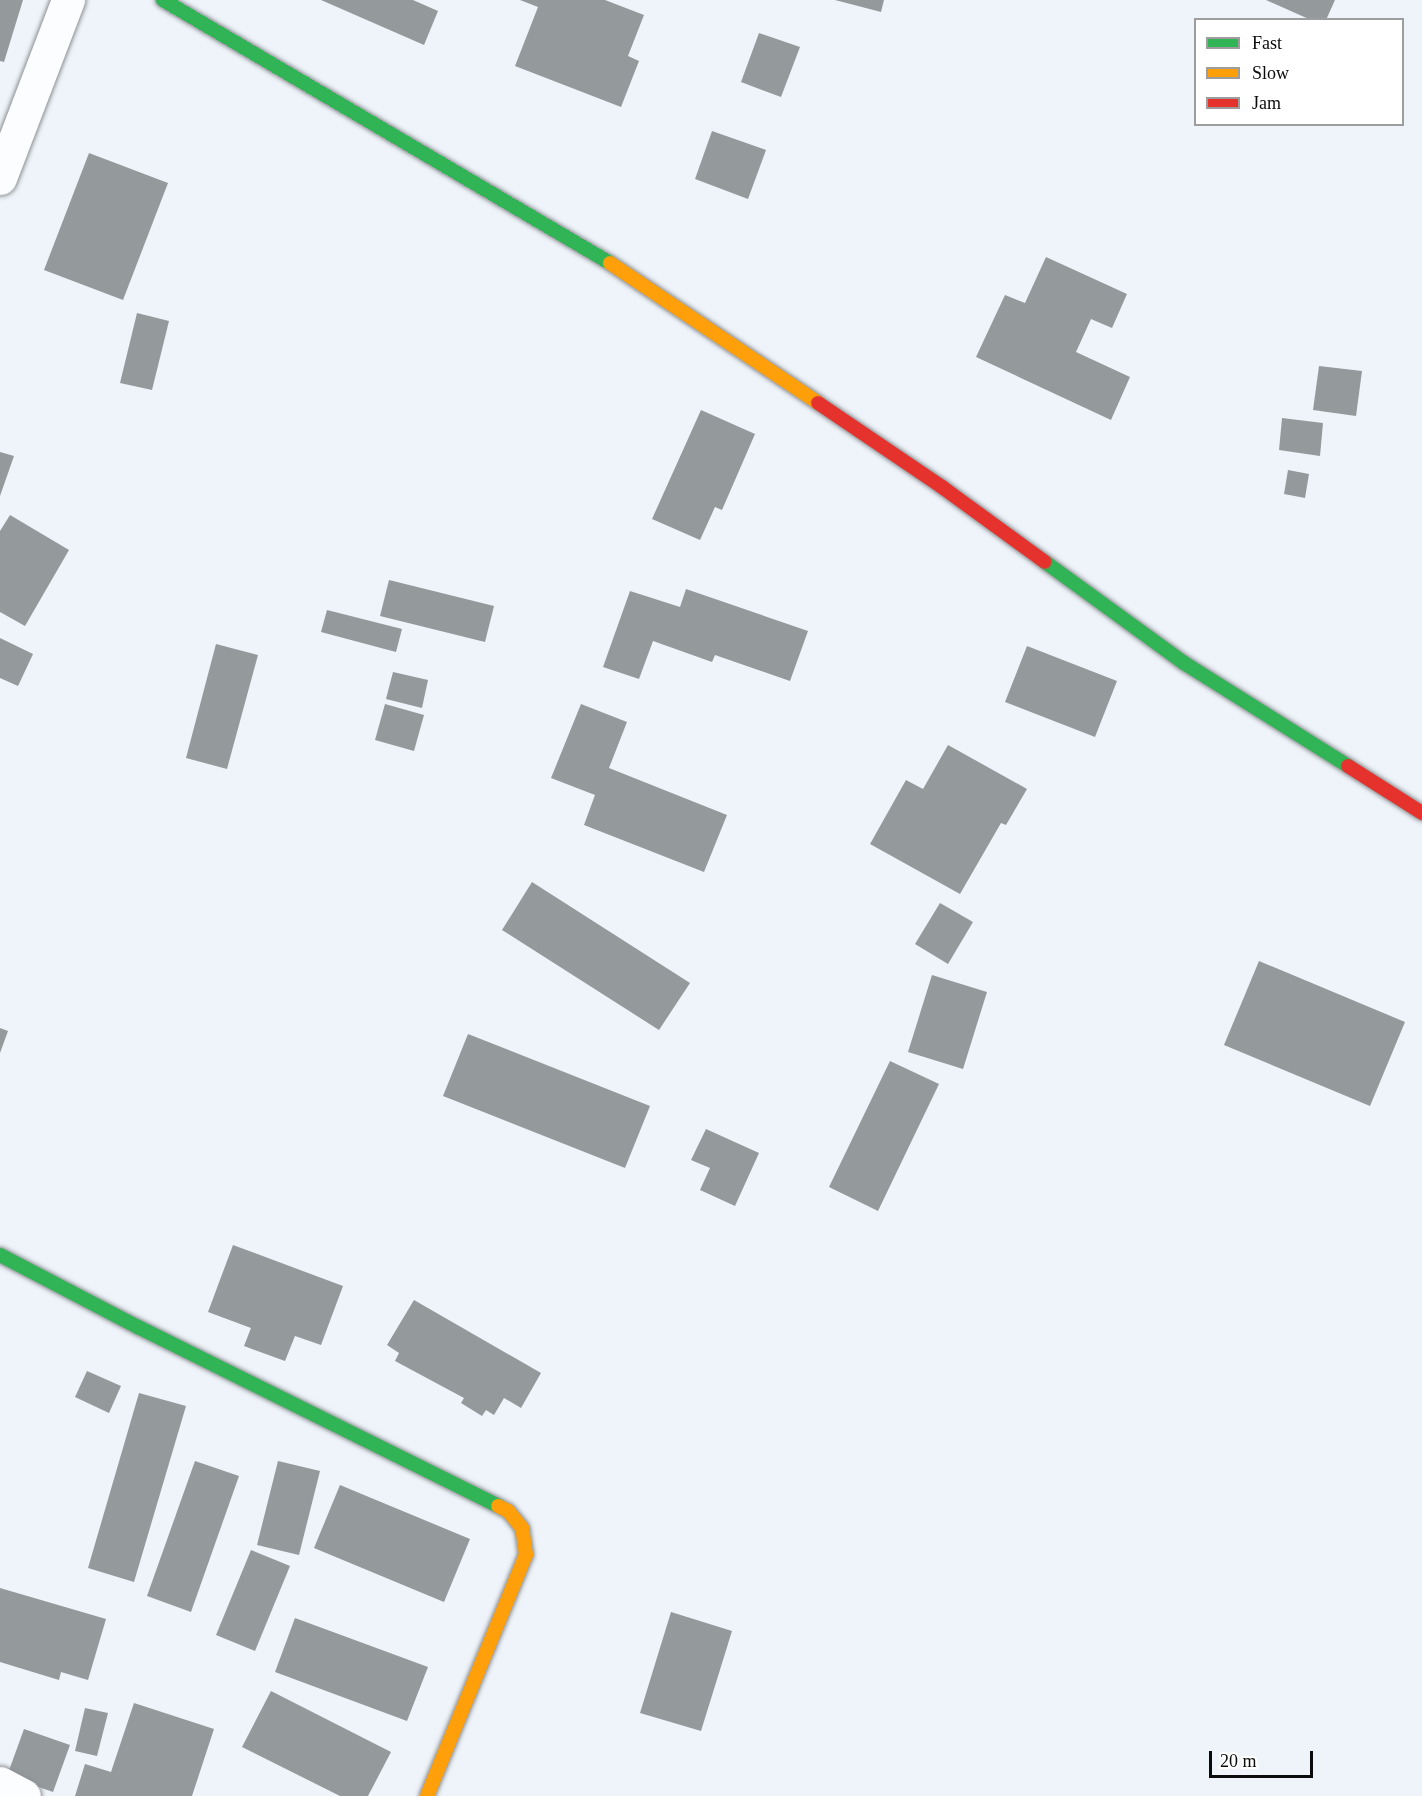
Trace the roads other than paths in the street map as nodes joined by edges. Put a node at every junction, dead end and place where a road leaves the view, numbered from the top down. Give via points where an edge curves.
1 (68, 0) edge
2 (163, 0) edge
3 (0, 178) edge
4 (1422, 813) edge
5 (0, 1255) edge
6 (0, 1783) edge
7 (24, 1796) edge
8 (427, 1796) edge

1 - 3 street
2 - 4 street via 597,254 942,487 1184,663
5 - 8 street via 508,1511 522,1528 526,1555
6 - 7 street

